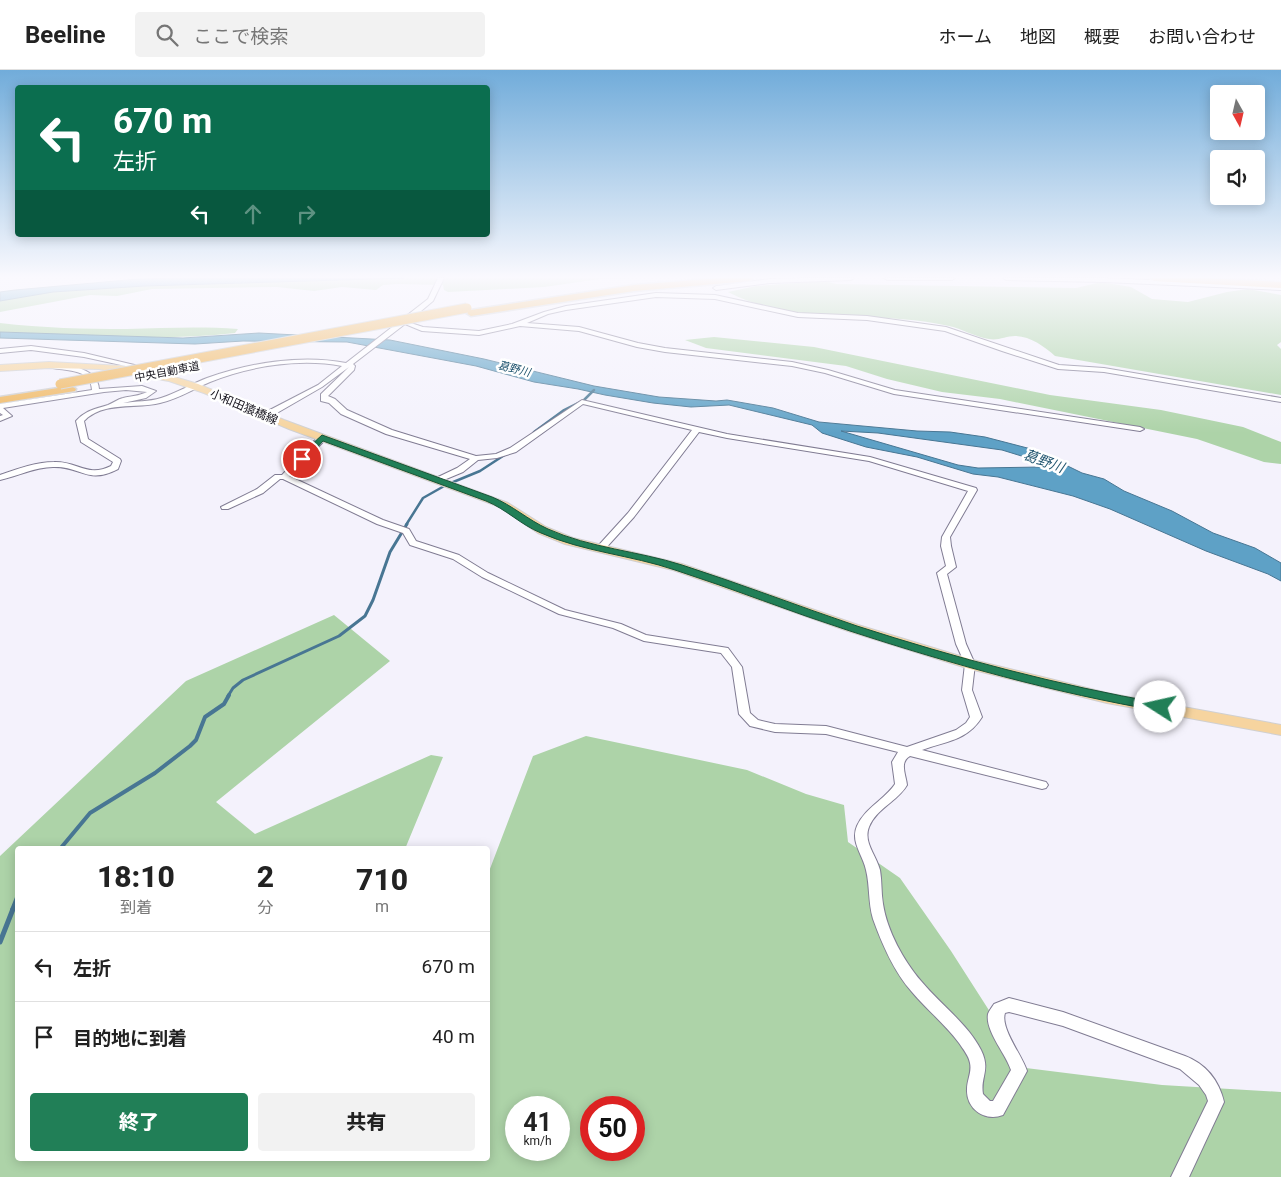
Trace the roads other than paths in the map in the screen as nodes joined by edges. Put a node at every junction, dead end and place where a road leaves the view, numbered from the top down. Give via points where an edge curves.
1 (360, 330) edge
2 (370, 330) edge
3 (394, 330) edge
4 (431, 330) edge
5 (494, 330) edge
6 (580, 330) edge
7 (948, 330) edge
8 (0, 351) edge
9 (351, 363) junction
10 (0, 368) edge
11 (162, 377) junction
12 (195, 386) junction
13 (96, 392) junction
14 (0, 394) edge
15 (0, 400) edge
16 (1281, 400) edge
17 (112, 407) junction
18 (0, 408) edge
19 (267, 415) junction
20 (0, 419) edge
21 (697, 429) junction
22 (1140, 429) dead end
23 (322, 438) junction
24 (476, 458) junction
25 (284, 477) junction
26 (0, 478) edge
27 (439, 480) junction
28 (225, 507) dead end
29 (601, 548) junction
30 (970, 664) junction
31 (1281, 730) edge
32 (910, 751) junction
33 (1042, 785) dead end
34 (1180, 1177) edge

1 - 14 highway, 中央自動車道, bridge
2 - 15 highway, 中央自動車道
3 - 9 street
4 - 5 street via 479,333
6 - 22 street via 637,346 826,370 894,392
7 - 16 street via 1058,367 1104,370
8 - 11 street via 31,348 84,355 140,367
9 - 12 street via 266,365 233,372
9 - 19 street via 312,391
9 - 24 street via 352,369 324,399 332,401 344,412 389,432
10 - 11 main road, 小和田猿橋線 via 73,364
10 - 13 street via 71,369 91,376
11 - 12 main road, 小和田猿橋線
12 - 17 street via 159,401
12 - 19 main road, 小和田猿橋線
13 - 17 street via 133,387 152,390 144,396 120,400
13 - 18 street
17 - 26 street via 88,413 81,419 81,427 86,442 114,458 117,461 115,467 94,474 52,464
18 - 20 street via 8,416
19 - 23 main road, 小和田猿橋線
21 - 24 street via 582,402 513,450
21 - 29 street via 631,515
21 - 30 street via 870,459 973,490 946,537 951,567 942,573 961,644
23 - 25 street
23 - 27 main road, 小和田猿橋線
24 - 27 street
25 - 28 street
25 - 32 street via 401,530 413,543 456,557 485,575 562,612 617,626 644,638 724,650 737,667 745,714 754,723 775,728 826,730
27 - 29 main road, 小和田猿橋線 via 504,505 552,535
29 - 30 main road, 小和田猿橋線 via 677,567 853,628
30 - 31 main road, 小和田猿橋線 via 1107,698
30 - 32 street via 966,683 976,714 972,725 952,737
32 - 33 street
32 - 34 street via 898,762 902,786 867,818 862,829 862,844 873,870 876,906 896,952 915,984 957,1027 976,1055 979,1067 974,1092 976,1102 987,1110 997,1108 1019,1071 1017,1061 996,1025 995,1016 999,1008 1009,1005 1036,1011 1099,1031 1185,1063 1197,1071 1213,1091 1215,1107

